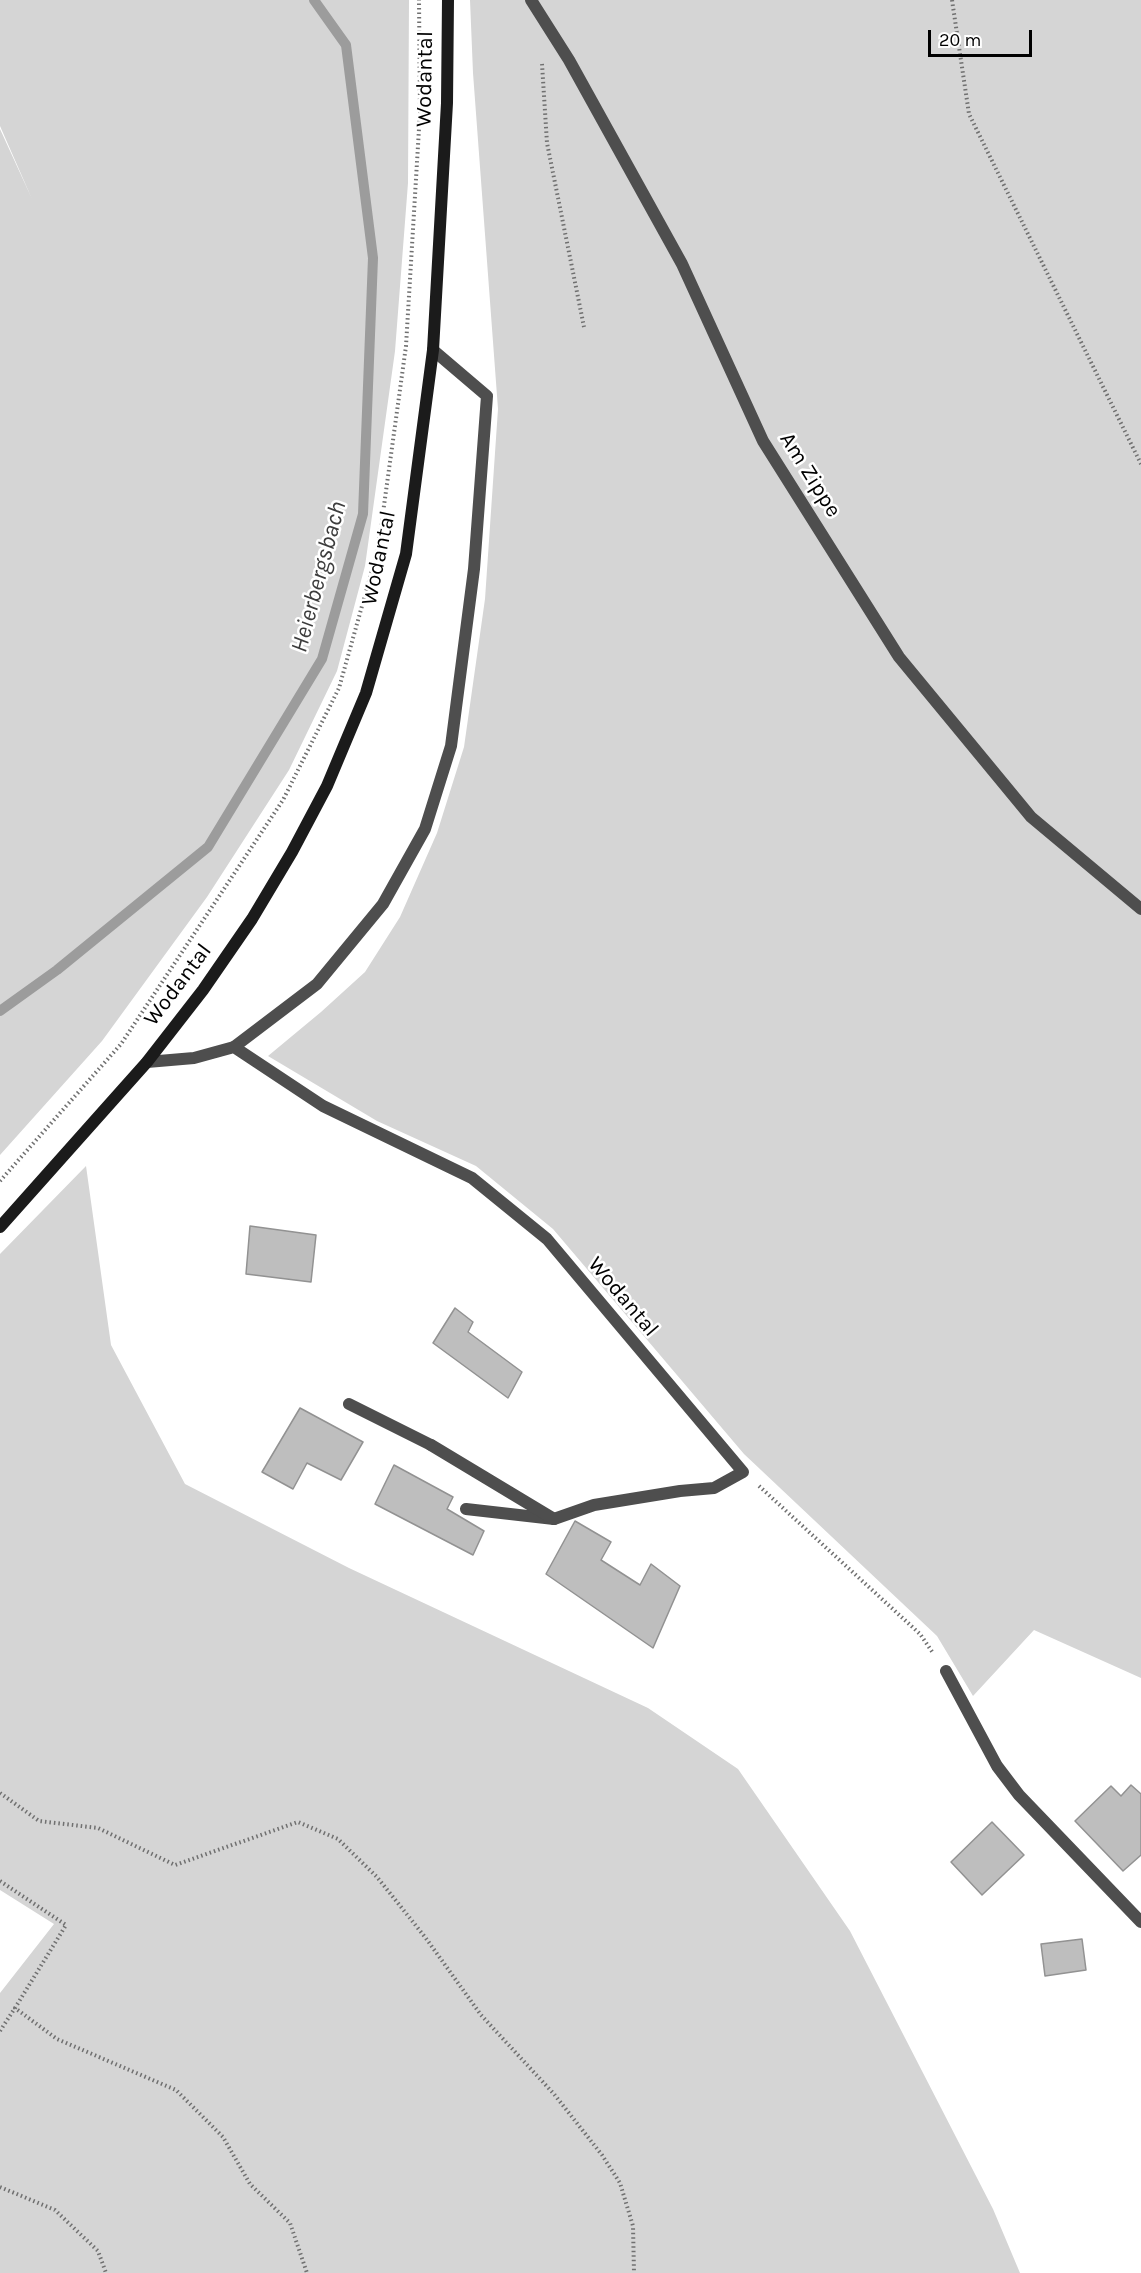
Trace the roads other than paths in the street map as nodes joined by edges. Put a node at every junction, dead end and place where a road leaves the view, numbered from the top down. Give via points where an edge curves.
1 (447, 0) edge
2 (531, 0) edge
3 (433, 350) junction
4 (1141, 909) edge
5 (234, 1047) junction
6 (147, 1062) junction
7 (0, 1227) edge
8 (349, 1404) dead end
9 (466, 1509) dead end
10 (554, 1519) junction
11 (946, 1671) road end
12 (1141, 1922) edge

1 - 3 main road, Wodantal via 447,103
2 - 4 street, Am Zippe via 569,60 682,264 763,441 899,657 1031,817
3 - 5 street via 487,396 474,569 452,746 425,829 383,904 317,984
3 - 6 main road, Wodantal via 406,554 366,693 327,786 292,852 252,919
5 - 6 street, Wodantal via 194,1058
5 - 10 street, Wodantal via 323,1106 472,1178 547,1239 743,1472 714,1488 594,1505
6 - 7 main road, Wodantal
8 - 10 street via 431,1445
9 - 10 street
11 - 12 street via 997,1766 1019,1795

